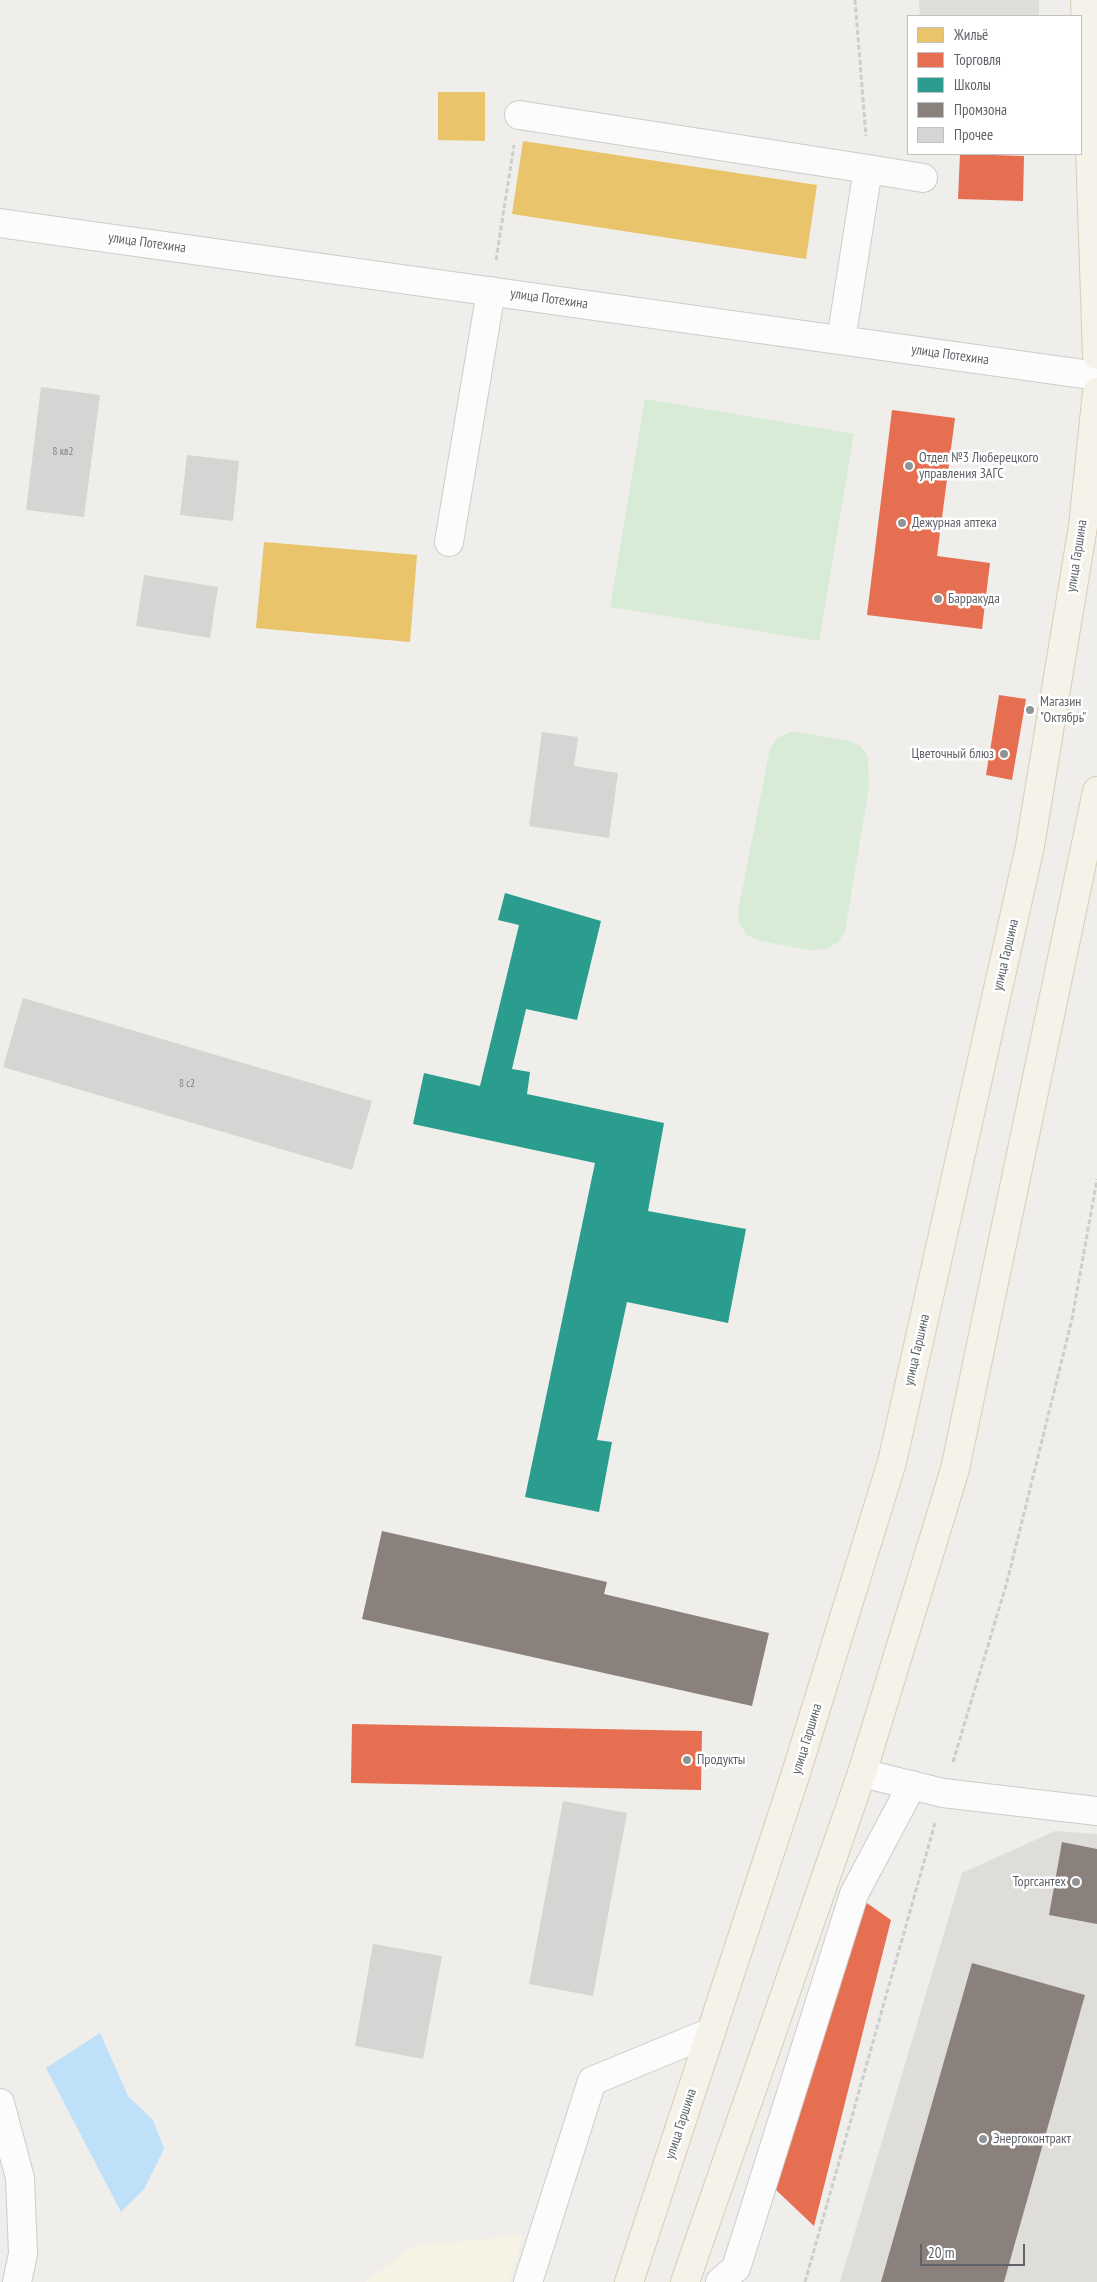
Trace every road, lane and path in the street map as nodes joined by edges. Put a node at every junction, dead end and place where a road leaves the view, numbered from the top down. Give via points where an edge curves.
1 (855, 0) edge
2 (1085, 0) edge
3 (519, 115) joint
4 (868, 169) junction
5 (923, 178) dead end
6 (0, 223) edge
7 (491, 291) junction
8 (841, 340) junction
9 (1097, 355) edge
10 (1097, 376) edge
11 (1097, 392) edge
12 (449, 542) dead end
13 (1097, 792) edge
14 (1097, 1179) edge
15 (862, 1773) junction
16 (912, 1785) junction
17 (943, 1793) junction
18 (1097, 1811) edge
19 (711, 2032) junction
20 (1, 2104) edge
21 (17, 2282) edge
22 (528, 2282) edge
23 (629, 2282) edge
24 (685, 2282) edge
25 (720, 2282) edge
26 (805, 2282) edge

1 - 4 path
2 - 9 main road
3 - 4 street
3 - 7 path
4 - 5 street
4 - 8 street
6 - 7 street, улица Потехина
7 - 8 street, улица Потехина
7 - 12 street
8 - 10 street, улица Потехина
11 - 19 main road, улица Гаршина via 1083,526 1030,846 892,1462 796,1773
13 - 15 main road via 955,1469
14 - 17 path via 1072,1319 1007,1582
15 - 16 street
15 - 24 main road
16 - 17 street
16 - 25 street via 854,1894 736,2268
17 - 18 street
17 - 26 path
19 - 22 street via 592,2082
19 - 23 main road, улица Гаршина
20 - 21 street via 20,2178 23,2254

